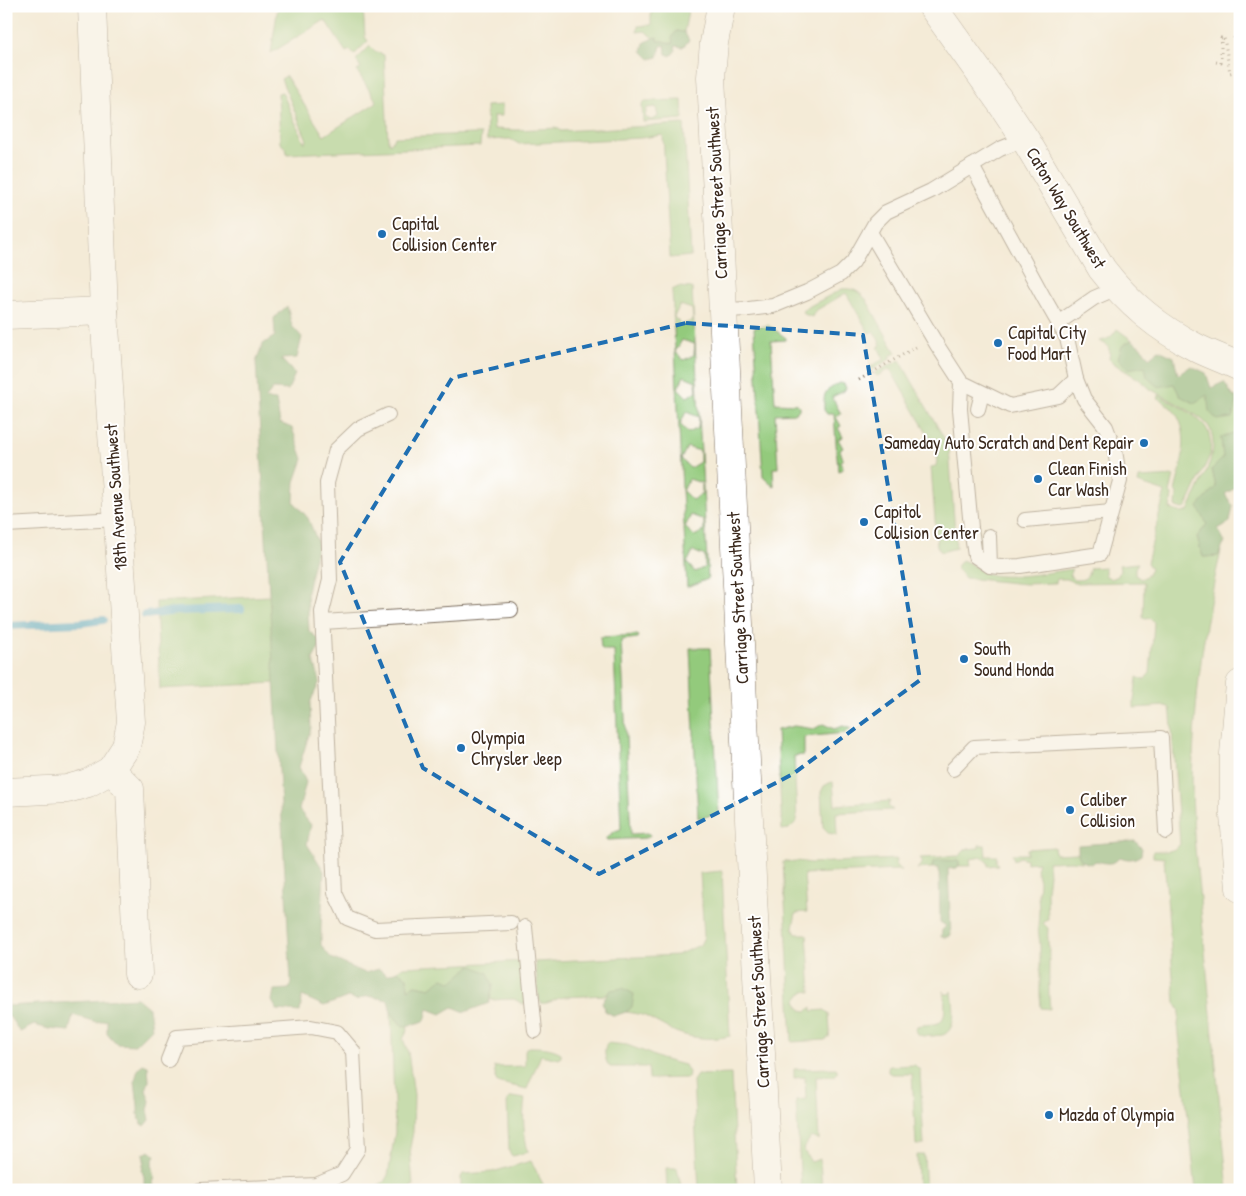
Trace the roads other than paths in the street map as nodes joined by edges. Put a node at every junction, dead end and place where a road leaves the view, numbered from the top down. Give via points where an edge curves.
1 (92, 6) edge
2 (721, 6) edge
3 (932, 6) edge
4 (1025, 139) junction
5 (972, 166) junction
6 (870, 232) junction
7 (1117, 288) junction
8 (723, 310) junction
9 (104, 311) junction
10 (6, 315) edge
11 (1058, 323) junction
12 (1240, 366) edge
13 (1076, 379) junction
14 (961, 382) junction
15 (982, 393) junction
16 (978, 409) dead end
17 (388, 415) dead end
18 (1111, 512) junction
19 (118, 519) junction
20 (1025, 520) dead end
21 (6, 525) edge
22 (989, 536) dead end
23 (990, 566) junction
24 (510, 610) dead end
25 (323, 622) junction
26 (1240, 684) edge
27 (953, 769) dead end
28 (111, 770) junction
29 (6, 792) edge
30 (1166, 832) dead end
31 (1240, 888) edge
32 (511, 923) dead end
33 (525, 927) dead end
34 (138, 974) dead end
35 (535, 1031) dead end
36 (168, 1060) dead end
37 (200, 1190) edge
38 (768, 1190) edge

1 - 9 street, 18th Avenue Southwest
2 - 8 street, Carriage Street Southwest via 711,77
3 - 4 street, Caton Way Southwest
4 - 5 lane
4 - 7 street, Caton Way Southwest via 1102,269
5 - 6 lane via 931,191 886,212
5 - 11 lane
6 - 8 lane via 853,262 841,274 773,306
6 - 14 lane
7 - 11 lane via 1094,298
7 - 12 street, Caton Way Southwest via 1166,330
8 - 38 street, Carriage Street Southwest
9 - 10 street
9 - 19 street, 18th Avenue Southwest
11 - 13 lane via 1067,338
13 - 15 lane via 1058,396 1010,406
13 - 18 lane via 1084,400 1106,427 1115,451 1120,481
14 - 15 lane
14 - 23 lane via 960,409 975,556
15 - 16 lane
17 - 25 lane via 358,429 336,450 327,483 330,580 322,612
18 - 20 lane
18 - 23 lane via 1100,554 1020,566
19 - 21 lane
19 - 28 street, 18th Avenue Southwest via 131,722 126,747
22 - 23 lane
24 - 25 lane
25 - 32 lane via 335,892 347,918 375,929
26 - 31 street via 1234,754 1234,816
27 - 30 lane via 974,747 1161,738
28 - 29 street via 88,783 67,789
28 - 34 street via 130,789
33 - 35 lane
36 - 37 lane via 177,1037 311,1027 337,1032 353,1051 358,1148 342,1174 316,1185

